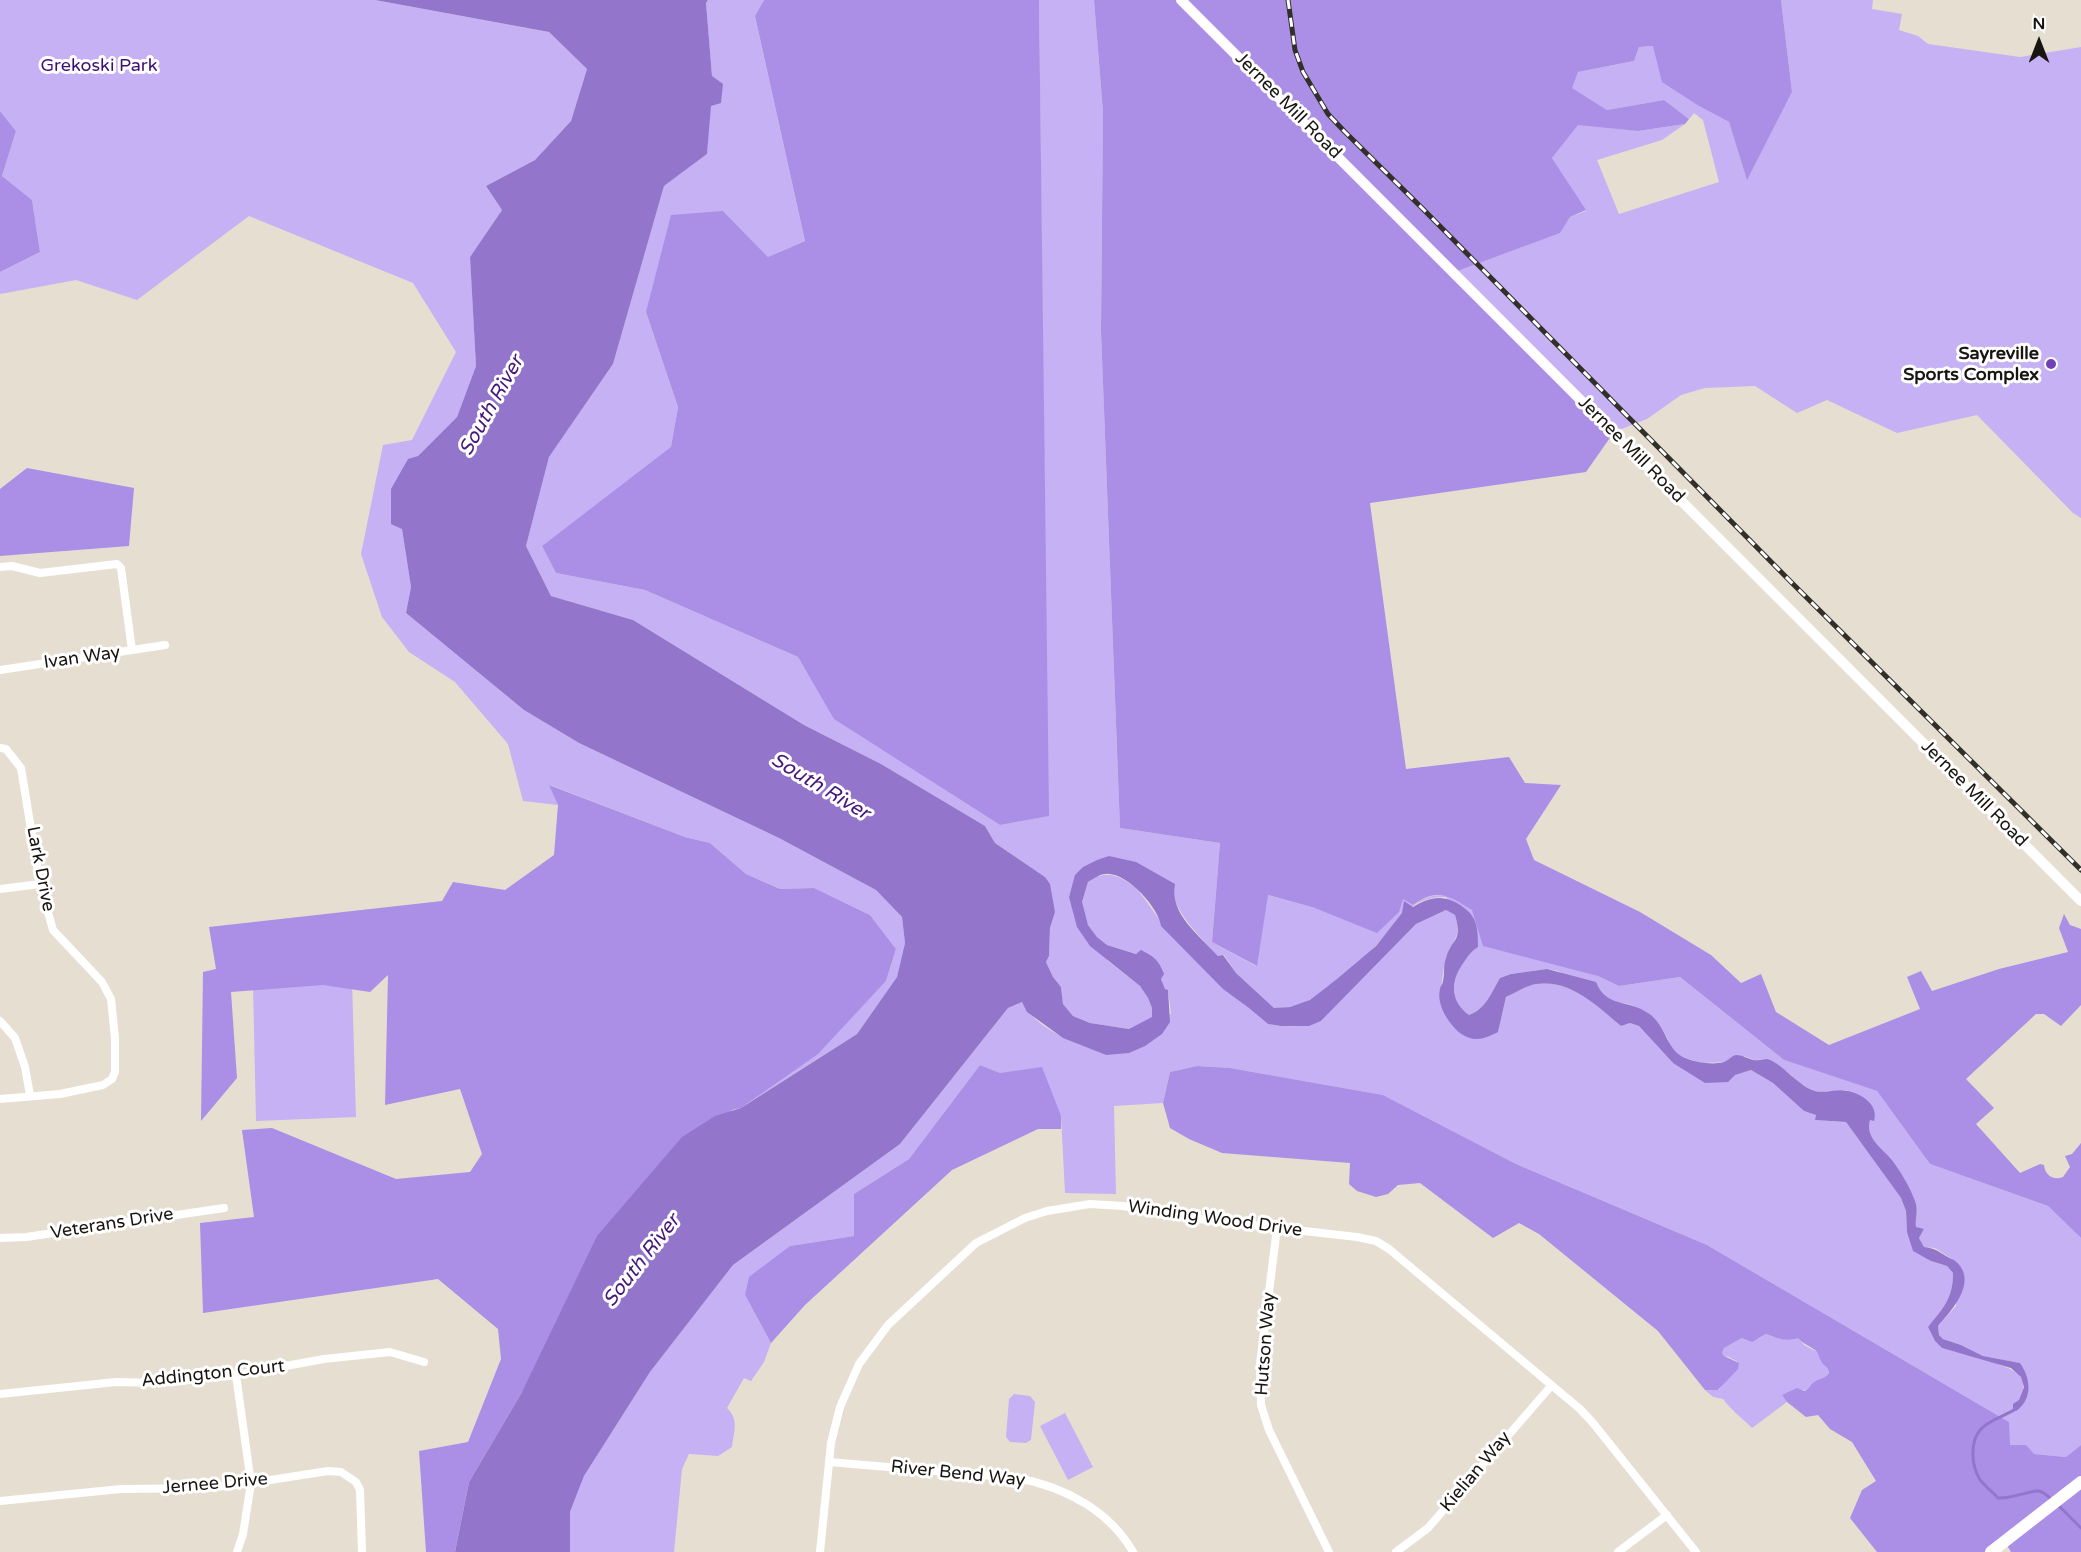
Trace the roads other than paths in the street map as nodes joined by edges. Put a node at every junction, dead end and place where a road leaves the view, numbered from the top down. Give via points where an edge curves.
1 (1181, 0) edge
2 (0, 567) edge
3 (165, 645) dead end
4 (132, 650) junction
5 (0, 670) edge
6 (0, 748) edge
7 (40, 884) junction
8 (0, 889) edge
9 (2081, 901) edge
10 (0, 1021) edge
11 (30, 1095) junction
12 (0, 1098) edge
13 (224, 1208) dead end
14 (1277, 1228) junction
15 (0, 1238) edge
16 (424, 1362) dead end
17 (236, 1375) junction
18 (1551, 1386) junction
19 (0, 1394) edge
20 (829, 1461) junction
21 (251, 1484) junction
22 (2078, 1484) edge
23 (0, 1501) edge
24 (1667, 1515) junction
25 (237, 1552) edge
26 (362, 1552) edge
27 (820, 1552) edge
28 (1133, 1552) edge
29 (1329, 1552) edge
30 (1396, 1552) edge
31 (1618, 1552) edge
32 (1696, 1552) edge
33 (1991, 1552) edge

1 - 9 street, Jernee Mill Road
2 - 4 street via 40,573 117,564 121,568
3 - 4 street, Ivan Way
4 - 5 street, Ivan Way
6 - 7 street, Lark Drive via 6,749 21,768
7 - 8 street
7 - 11 street, Lark Drive via 53,930 102,982 111,999 115,1072 103,1085 60,1094
10 - 11 street via 15,1038
11 - 12 street, Lark Drive
13 - 15 street, Veterans Drive
14 - 18 street, Winding Wood Drive via 1357,1237 1385,1246
14 - 20 street, Winding Wood Drive via 1099,1204 1047,1211 1003,1228 976,1243 955,1262 888,1325 867,1352 840,1407
14 - 29 street, Hutson Way via 1260,1364 1261,1405 1269,1430
16 - 17 street, Addington Court via 390,1352
17 - 19 street, Addington Court
17 - 21 street
18 - 24 street, Winding Wood Drive via 1593,1423
18 - 30 street, Kielian Way via 1428,1528
20 - 27 street, Winding Wood Drive
20 - 28 street, River Bend Way via 1018,1478 1042,1484 1089,1505
21 - 23 street, Jernee Drive via 179,1490 121,1489
21 - 25 street
21 - 26 street, Jernee Drive via 341,1472 356,1482 360,1490
22 - 33 main road
24 - 31 street
24 - 32 street, Winding Wood Drive

